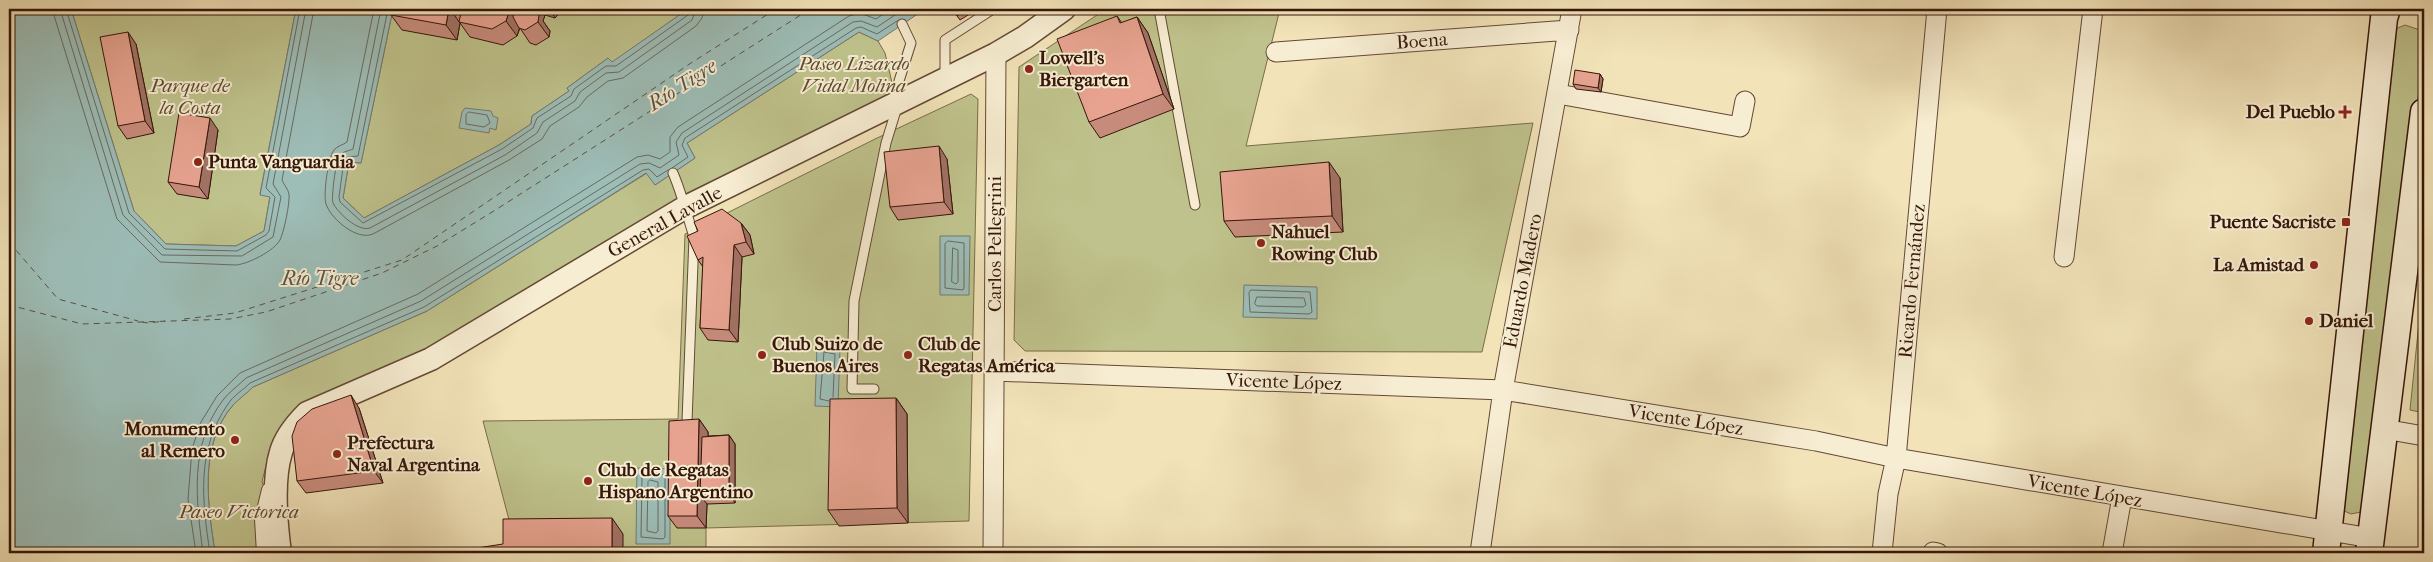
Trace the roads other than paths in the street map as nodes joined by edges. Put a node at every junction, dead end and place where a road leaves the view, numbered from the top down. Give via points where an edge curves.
1 (993, 9) edge
2 (1064, 9) edge
3 (1159, 9) edge
4 (1572, 9) edge
5 (1937, 9) edge
6 (2093, 9) edge
7 (2388, 12) edge
8 (902, 24) dead end
9 (1568, 30) junction
10 (1276, 52) dead end
11 (996, 54) junction
12 (945, 80) junction
13 (1558, 94) junction
14 (1745, 101) dead end
15 (898, 104) junction
16 (2424, 112) edge
17 (672, 173) dead end
18 (1195, 205) dead end
19 (684, 208) junction
20 (2064, 257) dead end
21 (994, 371) junction
22 (874, 389) dead end
23 (1503, 390) junction
24 (687, 422) edge
25 (2384, 429) junction
26 (2424, 436) edge
27 (281, 451) junction
28 (1896, 458) junction
29 (2122, 497) junction
30 (2327, 542) edge
31 (2370, 546) edge
32 (264, 553) edge
33 (280, 553) edge
34 (993, 553) edge
35 (1480, 553) edge
36 (1882, 553) edge
37 (2112, 553) edge

1 - 12 lane via 945,40
2 - 11 street, General Lavalle
3 - 18 lane
4 - 9 street, Eduardo Madero
5 - 28 street, Ricardo Fernández
6 - 20 street
7 - 30 main road
8 - 15 lane via 911,43 899,81
9 - 10 street, Boena
9 - 13 street, Eduardo Madero
11 - 12 street, General Lavalle
11 - 21 street, Carlos Pellegrini
12 - 15 street, General Lavalle
13 - 14 street via 1740,127
13 - 23 street, Eduardo Madero
15 - 19 street, General Lavalle
15 - 22 lane via 886,143 854,301 852,388
16 - 25 main road
17 - 19 lane via 681,191
19 - 24 lane via 694,237
19 - 27 street, General Lavalle via 431,359 307,412
21 - 23 street, Vicente López
21 - 34 street, Carlos Pellegrini
23 - 28 street, Vicente López via 1816,441
23 - 35 street, Eduardo Madero
25 - 26 street
25 - 31 main road
27 - 32 street via 262,519
27 - 33 street via 276,500
28 - 29 street, Vicente López
28 - 36 street, Ricardo Fernández via 1888,494
29 - 30 street, Vicente López
29 - 37 street
30 - 31 street, Vicente López

